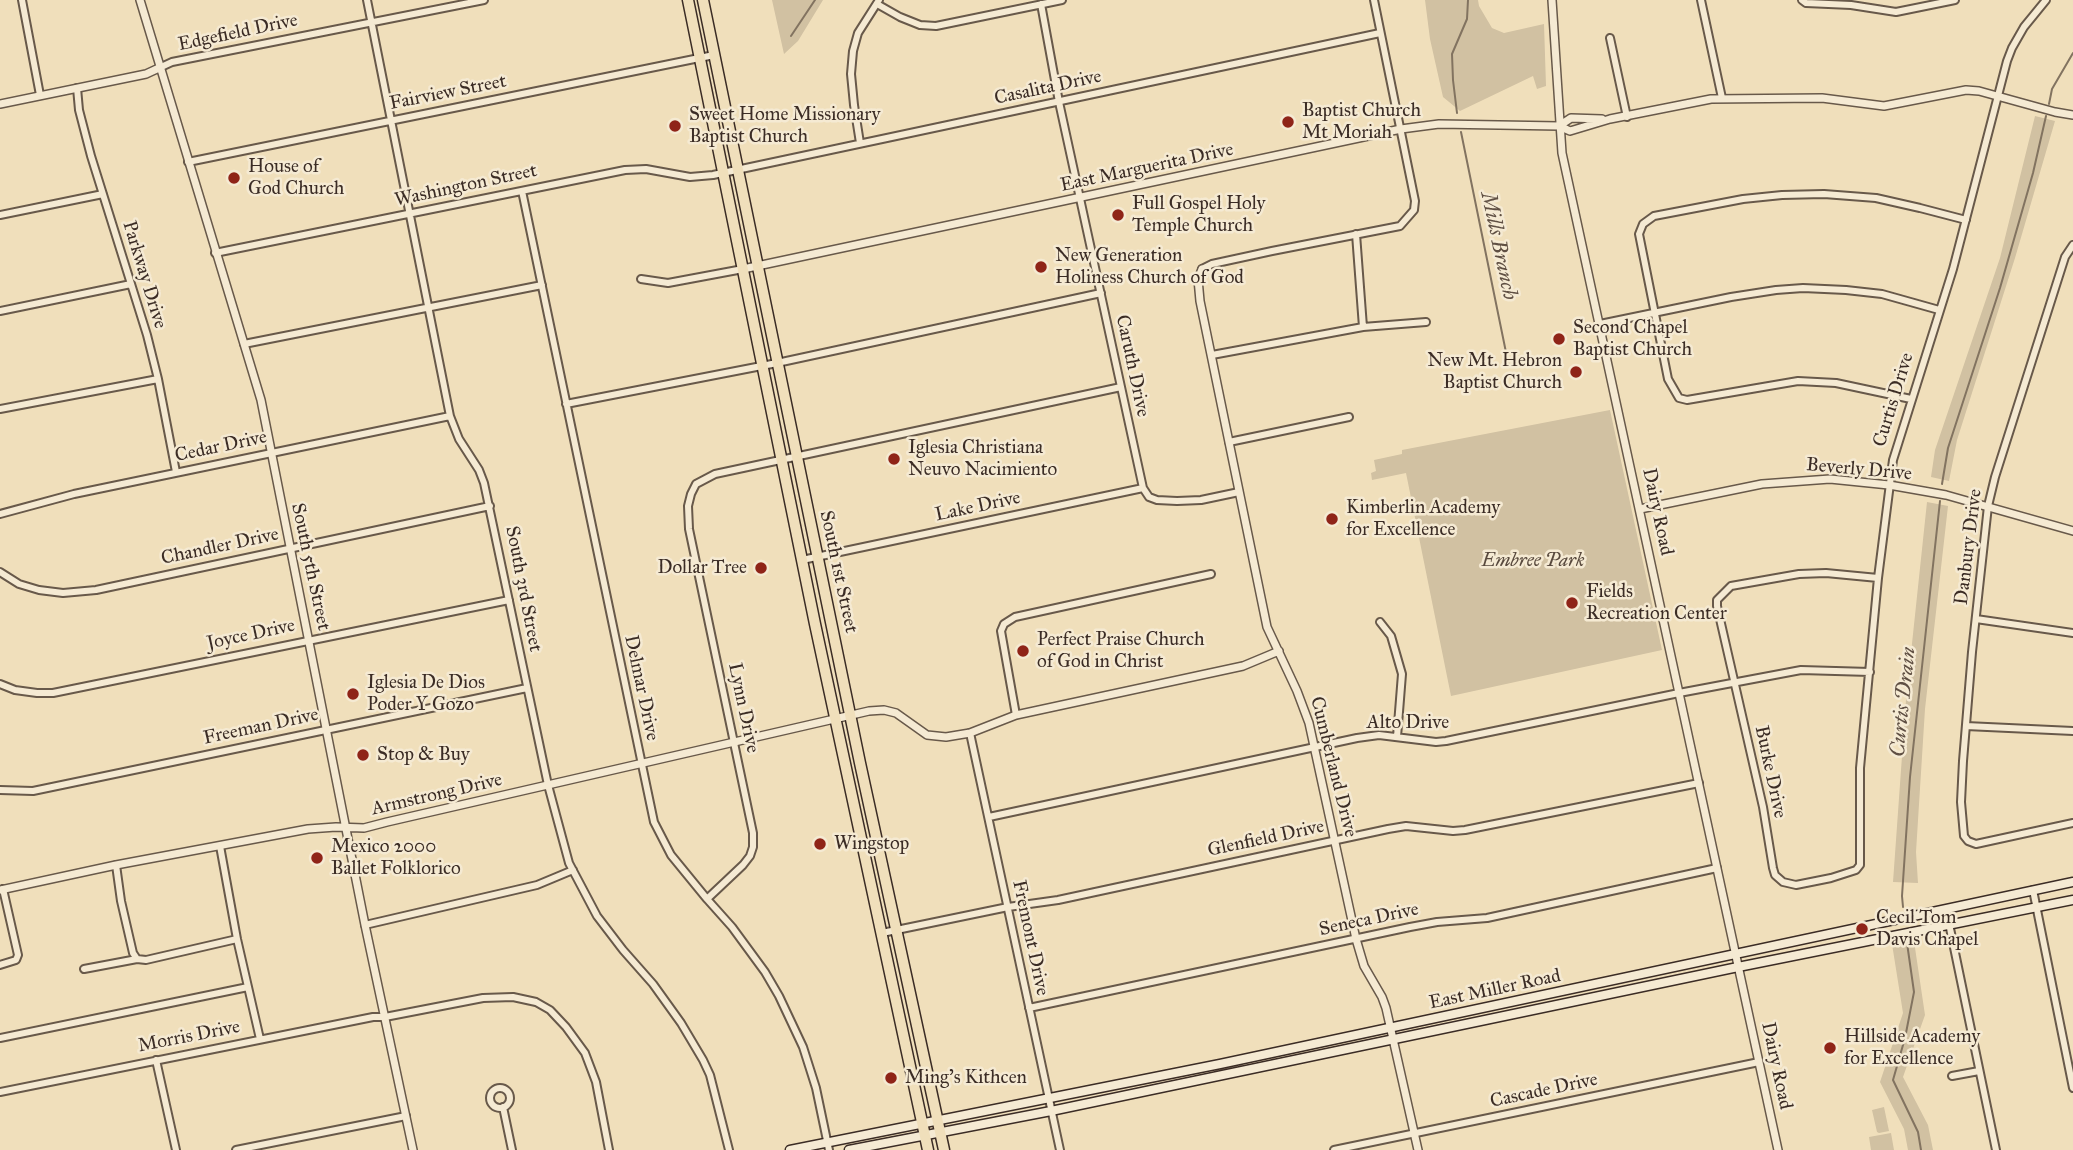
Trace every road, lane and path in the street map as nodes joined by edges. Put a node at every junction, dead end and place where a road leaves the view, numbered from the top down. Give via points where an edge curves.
1 (22, 0) edge
2 (140, 0) edge
3 (367, 0) edge
4 (484, 0) edge
5 (688, 0) edge
6 (703, 0) edge
7 (1062, 0) edge
8 (1374, 0) edge
9 (1552, 0) edge
10 (1701, 0) edge
11 (1802, 0) edge
12 (1955, 0) edge
13 (2043, 1) edge
14 (878, 2) edge
15 (1041, 4) junction
16 (371, 22) junction
17 (1380, 33) junction
18 (1610, 38) dead end
19 (714, 55) junction
20 (700, 58) junction
21 (159, 68) junction
22 (77, 88) junction
23 (40, 95) junction
24 (1998, 96) junction
25 (1723, 98) junction
26 (1059, 102) junction
27 (0, 104) edge
28 (2073, 115) edge
29 (1627, 117) junction
30 (391, 120) junction
31 (1559, 126) junction
32 (1401, 129) junction
33 (860, 143) junction
34 (188, 162) junction
35 (738, 170) junction
36 (723, 173) junction
37 (522, 191) junction
38 (103, 194) junction
39 (1080, 197) junction
40 (410, 214) junction
41 (0, 215) edge
42 (1966, 220) junction
43 (1356, 234) junction
44 (2073, 245) edge
45 (215, 253) junction
46 (758, 266) junction
47 (743, 269) junction
48 (1202, 269) joint
49 (641, 279) dead end
50 (131, 284) junction
51 (542, 285) junction
52 (1101, 293) junction
53 (428, 309) junction
54 (1939, 310) junction
55 (0, 311) edge
56 (1655, 313) junction
57 (1426, 323) dead end
58 (1600, 324) junction
59 (1363, 327) junction
60 (243, 344) junction
61 (1212, 355) junction
62 (777, 363) junction
63 (763, 365) junction
64 (158, 379) junction
65 (1121, 387) junction
66 (1911, 399) junction
67 (566, 404) junction
68 (0, 410) edge
69 (450, 416) junction
70 (1349, 417) dead end
71 (1229, 442) junction
72 (271, 452) junction
73 (796, 457) junction
74 (782, 460) junction
75 (176, 472) junction
76 (1889, 485) junction
77 (1143, 488) junction
78 (1239, 492) junction
79 (490, 506) junction
80 (1987, 506) junction
81 (1640, 509) junction
82 (0, 514) edge
83 (2073, 531) edge
84 (290, 548) junction
85 (818, 557) junction
86 (802, 561) junction
87 (0, 572) edge
88 (1211, 574) dead end
89 (1878, 578) junction
90 (509, 600) junction
91 (1976, 619) junction
92 (1380, 622) dead end
93 (2073, 633) edge
94 (309, 639) junction
95 (1279, 651) junction
96 (1870, 672) junction
97 (1734, 683) junction
98 (0, 684) edge
99 (527, 688) junction
100 (1679, 692) junction
101 (850, 715) junction
102 (1016, 715) junction
103 (836, 718) junction
104 (1966, 726) junction
105 (327, 730) junction
106 (2073, 731) edge
107 (970, 733) junction
108 (1397, 737) junction
109 (733, 742) junction
110 (1315, 747) junction
111 (641, 763) junction
112 (1699, 783) junction
113 (548, 786) junction
114 (0, 790) edge
115 (989, 817) junction
116 (873, 822) junction
117 (2073, 823) edge
118 (858, 825) junction
119 (346, 828) junction
120 (1336, 840) junction
121 (220, 846) junction
122 (116, 865) junction
123 (1717, 868) junction
124 (573, 870) junction
125 (1856, 870) joint
126 (2073, 882) edge
127 (2, 889) edge
128 (2033, 890) junction
129 (707, 899) junction
130 (2073, 900) edge
131 (1008, 907) junction
132 (2037, 908) junction
133 (1946, 909) junction
134 (365, 925) junction
135 (1949, 925) junction
136 (897, 930) junction
137 (881, 933) junction
138 (237, 939) junction
139 (1356, 939) junction
140 (1736, 954) junction
141 (137, 958) junction
142 (0, 965) edge
143 (1738, 967) junction
144 (84, 969) dead end
145 (248, 987) junction
146 (1570, 989) junction
147 (1573, 1002) junction
148 (1028, 1008) junction
149 (385, 1017) junction
150 (1391, 1028) junction
151 (0, 1038) edge
152 (260, 1039) junction
153 (920, 1039) junction
154 (1393, 1040) junction
155 (905, 1042) junction
156 (156, 1060) junction
157 (1759, 1062) junction
158 (1220, 1064) junction
159 (1979, 1071) junction
160 (1222, 1076) junction
161 (1952, 1076) dead end
162 (2073, 1088) edge
163 (0, 1092) edge
164 (1048, 1099) junction
165 (503, 1107) dead end
166 (1051, 1111) junction
167 (406, 1115) junction
168 (923, 1124) junction
169 (939, 1126) junction
170 (1415, 1134) junction
171 (925, 1135) junction
172 (828, 1146) edge
173 (176, 1150) edge
174 (236, 1150) edge
175 (413, 1150) edge
176 (512, 1150) edge
177 (609, 1150) edge
178 (729, 1150) edge
179 (790, 1150) edge
180 (849, 1150) edge
181 (928, 1150) edge
182 (944, 1150) edge
183 (1060, 1150) edge
184 (1334, 1150) edge
185 (1418, 1150) edge
186 (1778, 1150) edge
187 (1996, 1150) edge

1 - 23 street
2 - 21 street, South 5th Street
3 - 16 street, South 3rd Street
4 - 16 street, Edgefield Drive
5 - 20 main road, South 1st Street
6 - 19 main road, South 1st Street
7 - 15 street
8 - 17 street
9 - 31 street, Dairy Road
10 - 25 street
11 - 12 street via 1896,12
13 - 24 street, Curtis Drive via 2012,48
14 - 15 street via 900,18 936,26
14 - 33 street via 853,51 851,74
15 - 26 street, Caruth Drive
16 - 21 street, Edgefield Drive
16 - 30 street, South 3rd Street
17 - 26 street, Casalita Drive
17 - 32 street
18 - 29 street
19 - 20 street, Fairview Street
19 - 35 main road, South 1st Street
20 - 30 street, Fairview Street
20 - 36 main road, South 1st Street
21 - 22 street, Edgefield Drive
21 - 34 street, South 5th Street
22 - 23 street, Edgefield Drive
22 - 38 street, Parkway Drive
23 - 27 street, Edgefield Drive
24 - 25 street, East Marguerita Drive via 1966,90 1884,106 1844,99
24 - 28 street, East Marguerita Drive
24 - 42 street, Curtis Drive
25 - 29 street, East Marguerita Drive
26 - 33 street, Casalita Drive
26 - 39 street, Caruth Drive
29 - 31 street, East Marguerita Drive via 1570,131
30 - 34 street, Fairview Street
30 - 40 street, South 3rd Street
31 - 32 street, East Marguerita Drive via 1458,123
31 - 58 street, Dairy Road
32 - 39 street, East Marguerita Drive
32 - 43 street via 1414,211 1400,226
33 - 35 street, Casalita Drive
34 - 45 street, South 5th Street
35 - 36 street, Casalita Drive
35 - 46 main road, South 1st Street
36 - 37 street, Washington Street via 690,177 636,168
36 - 47 main road, South 1st Street
37 - 40 street, Washington Street
37 - 51 street, Delmar Drive
38 - 41 street
38 - 50 street, Parkway Drive
39 - 46 street, East Marguerita Drive
39 - 52 street, Caruth Drive
40 - 45 street, Washington Street
40 - 53 street, South 3rd Street
42 - 54 street, Curtis Drive
42 - 56 street via 1876,198 1824,194 1743,199 1654,216 1639,234
43 - 48 street
43 - 59 street
44 - 80 street, Danbury Drive via 2065,257
45 - 60 street, South 5th Street
46 - 47 street, East Marguerita Drive
46 - 62 main road, South 1st Street
47 - 49 street via 668,283
47 - 63 main road, South 1st Street
48 - 61 street, Cumberland Drive via 1200,301
50 - 55 street
50 - 64 street, Parkway Drive
51 - 53 street
51 - 67 street, Delmar Drive
52 - 62 street
52 - 65 street, Caruth Drive
53 - 60 street
53 - 69 street, South 3rd Street
54 - 56 street via 1882,295 1804,288
54 - 66 street, Curtis Drive
56 - 58 street
56 - 66 street via 1668,379 1679,398 1798,382 1836,383
57 - 59 street
58 - 81 street, Dairy Road
59 - 61 street
60 - 72 street, South 5th Street
61 - 71 street, Cumberland Drive
62 - 63 street
62 - 73 main road, South 1st Street
63 - 67 street
63 - 74 main road, South 1st Street
64 - 68 street
64 - 75 street, Parkway Drive
65 - 73 street
65 - 77 street, Caruth Drive
66 - 76 street, Curtis Drive
67 - 111 street, Delmar Drive
69 - 72 street, Cedar Drive
69 - 79 street, South 3rd Street via 484,483
70 - 71 street
71 - 78 street, Cumberland Drive
72 - 75 street, Cedar Drive
72 - 84 street, South 5th Street
73 - 74 street
73 - 85 main road, South 1st Street
74 - 86 main road, South 1st Street
74 - 109 street, Lynn Drive via 704,478 696,484 688,506
75 - 82 street, Cedar Drive
76 - 80 street, Beverly Drive
76 - 81 street, Beverly Drive via 1803,480
76 - 89 street, Curtis Drive
77 - 78 street via 1149,497 1177,501
77 - 85 street, Lake Drive
78 - 95 street, Cumberland Drive via 1267,627
79 - 84 street, Chandler Drive
79 - 90 street, South 3rd Street
80 - 83 street, Beverly Drive
80 - 91 street, Danbury Drive
81 - 100 street, Dairy Road
84 - 87 street, Chandler Drive via 63,593 19,584
84 - 94 street, South 5th Street
85 - 86 street, Lake Drive
85 - 101 main road, South 1st Street
86 - 103 main road, South 1st Street
88 - 102 street via 1015,617 1004,624 1001,631
89 - 96 street, Curtis Drive
89 - 97 street, Burke Drive via 1799,574 1731,586 1717,606
90 - 94 street, Joyce Drive
90 - 99 street, South 3rd Street
91 - 93 street
91 - 104 street, Danbury Drive
92 - 108 street via 1391,636 1402,674
94 - 98 street, Joyce Drive via 53,693
94 - 105 street, South 5th Street
95 - 102 street, Armstrong Drive via 1243,666
95 - 110 street, Cumberland Drive
96 - 97 street, Alto Drive via 1801,670
96 - 125 street, Curtis Drive via 1860,768 1861,857
97 - 100 street, Alto Drive
97 - 125 street, Burke Drive via 1775,875 1796,885
99 - 105 street, Freeman Drive
99 - 113 street, South 3rd Street
100 - 108 street, Alto Drive via 1446,741
100 - 112 street, Dairy Road
101 - 103 street, Armstrong Drive
101 - 107 street, Armstrong Drive via 884,710 927,735
101 - 116 main road, South 1st Street
102 - 107 street, Armstrong Drive
103 - 109 street, Armstrong Drive
103 - 118 main road, South 1st Street
104 - 106 street
104 - 117 street, Danbury Drive via 1962,825 1968,841 1976,844
105 - 114 street, Freeman Drive via 33,791
105 - 119 street, South 5th Street
107 - 115 street, Fremont Drive
108 - 110 street, Alto Drive via 1379,735
109 - 111 street, Armstrong Drive
109 - 129 street, Lynn Drive via 753,847 743,865
110 - 115 street, Alto Drive
110 - 120 street, Cumberland Drive
111 - 113 street, Armstrong Drive
111 - 129 street, Delmar Drive via 662,839
112 - 120 street, Glenfield Drive via 1465,830 1406,827
112 - 123 street, Dairy Road
113 - 119 street, Armstrong Drive via 364,828
113 - 124 street, South 3rd Street
115 - 131 street, Fremont Drive
116 - 118 main road
116 - 136 main road, South 1st Street
118 - 137 main road, South 1st Street
119 - 121 street, Armstrong Drive via 308,829
119 - 134 street, South 5th Street
120 - 131 street, Glenfield Drive
120 - 139 street, Cumberland Drive
121 - 122 street, Armstrong Drive
121 - 138 street
122 - 127 street, Armstrong Drive
122 - 141 street
123 - 139 street, Seneca Drive via 1487,918 1437,922
123 - 140 street, Dairy Road
124 - 134 street via 527,888
124 - 178 street, South 3rd Street via 597,916 653,984 703,1060
126 - 128 main road, East Miller Road
127 - 142 street via 18,955
128 - 132 street
128 - 133 main road, East Miller Road
129 - 172 street, Delmar Drive via 733,926 779,996 803,1046
130 - 132 main road, East Miller Road
131 - 136 street, Glenfield Drive
131 - 148 street, Fremont Drive
132 - 135 main road, East Miller Road
132 - 162 street
133 - 135 street
133 - 140 main road, East Miller Road
134 - 149 street, South 5th Street
135 - 143 main road, East Miller Road
135 - 159 street
136 - 137 street, Glenfield Drive
136 - 153 main road, South 1st Street
137 - 155 main road, South 1st Street
138 - 141 street via 146,960
138 - 145 street
139 - 148 street, Seneca Drive
139 - 150 street, Cumberland Drive
140 - 143 street, Dairy Road
140 - 146 main road, East Miller Road
141 - 144 street
143 - 147 main road, East Miller Road
143 - 157 street, Dairy Road
145 - 151 street
145 - 152 street
146 - 147 main road
146 - 150 main road, East Miller Road
147 - 154 main road, East Miller Road
148 - 164 street, Fremont Drive
149 - 152 street, Morris Drive
149 - 167 street, South 5th Street
149 - 177 street, Morris Drive via 501,997 536,1002 550,1010 590,1064
150 - 154 street, Cumberland Drive
150 - 158 main road, East Miller Road
152 - 156 street, Morris Drive
153 - 155 main road
153 - 169 main road, South 1st Street
154 - 160 main road, East Miller Road
154 - 170 street, Cumberland Drive
155 - 168 main road, South 1st Street
156 - 163 street, Morris Drive
156 - 173 street
157 - 170 street, Cascade Drive
157 - 186 street, Dairy Road
158 - 160 main road
158 - 164 main road, East Miller Road
159 - 161 street
159 - 187 street
160 - 166 main road, East Miller Road
164 - 166 street, Fremont Drive
164 - 169 main road, East Miller Road
165 - 176 street
166 - 169 main road, East Miller Road
166 - 183 street, Fremont Drive
167 - 174 street
167 - 175 street, South 5th Street
168 - 169 main road, East Miller Road
168 - 171 main road, South 1st Street
168 - 172 main road, East Miller Road
169 - 171 main road, East Miller Road
169 - 182 main road, South 1st Street
170 - 184 street, Cascade Drive
170 - 185 street, Cumberland Drive
171 - 180 main road, East Miller Road
171 - 181 main road, South 1st Street
172 - 179 main road, East Miller Road

